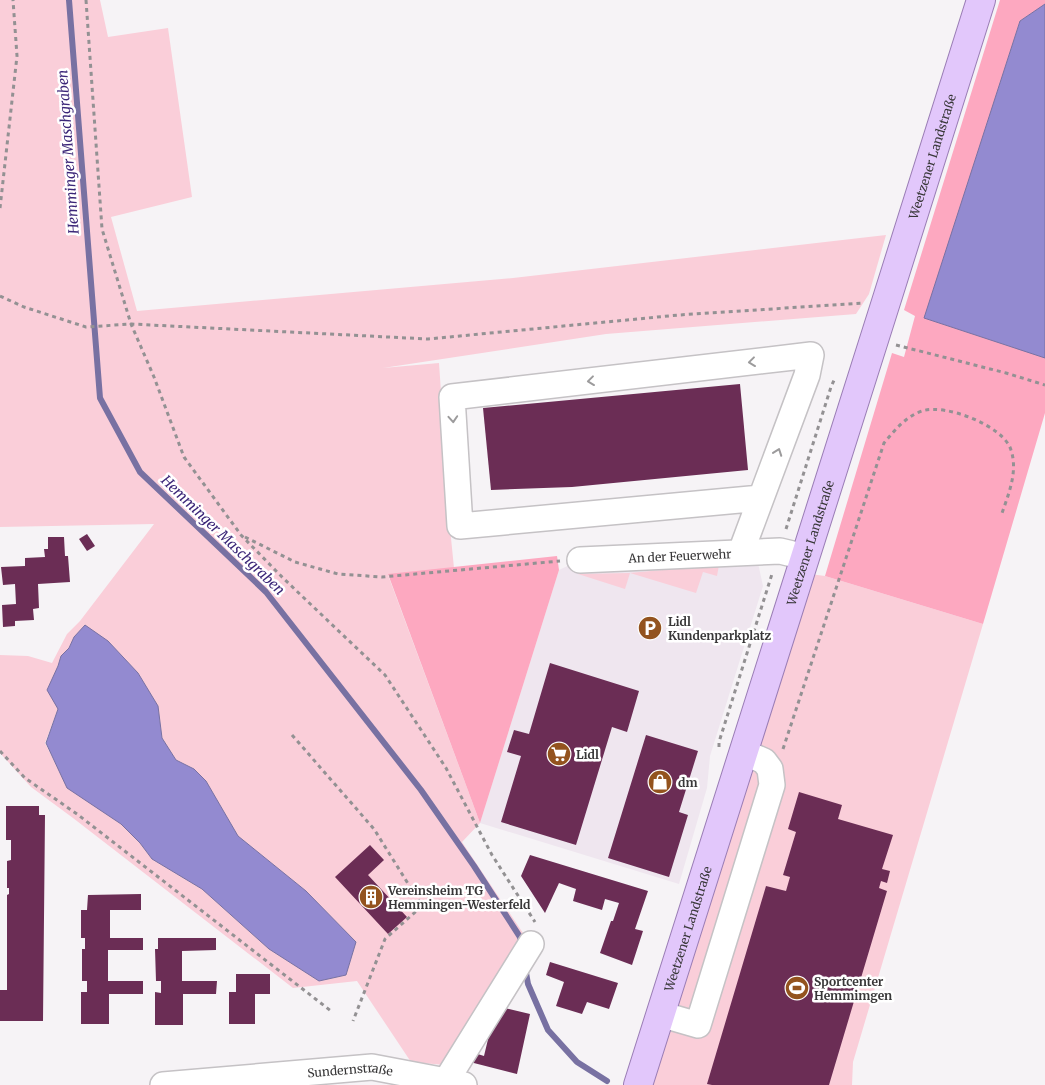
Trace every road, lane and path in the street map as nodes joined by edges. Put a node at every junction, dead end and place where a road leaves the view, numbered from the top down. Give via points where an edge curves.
1 (13, 0) edge
2 (86, 0) edge
3 (981, 0) edge
4 (0, 208) edge
5 (0, 296) edge
6 (866, 302) dead end
7 (131, 324) junction
8 (874, 340) junction
9 (1045, 385) edge
10 (761, 498) junction
11 (1002, 514) dead end
12 (241, 535) junction
13 (741, 552) junction
14 (792, 554) junction
15 (580, 560) joint
16 (292, 735) dead end
17 (0, 751) edge
18 (743, 752) junction
19 (770, 769) junction
20 (525, 953) joint
21 (331, 1011) dead end
22 (660, 1014) junction
23 (353, 1021) dead end
24 (371, 1076) edge
25 (455, 1083) edge
26 (163, 1085) edge
27 (638, 1085) edge

1 - 4 path via 17,56
2 - 7 path via 102,229
3 - 8 main road, Weetzener Landstraße
5 - 7 path via 86,327
6 - 7 path via 428,339
7 - 12 path via 184,457
8 - 9 path
8 - 14 main road, Weetzener Landstraße
10 -> 10 street via 807,375 811,355 452,397 460,526
10 - 13 street
11 - 19 path via 1014,468 1011,449 1003,436 983,423 953,411 922,411 901,422 884,443 784,749
12 - 15 path via 296,562 338,574 382,577
12 - 20 path via 385,675 446,768 492,855 540,930
13 - 14 street, An der Feuerwehr
13 - 15 street, An der Feuerwehr
14 - 18 main road, Weetzener Landstraße
16 - 23 path via 374,829 422,906 385,939
17 - 21 path via 25,778 77,814
18 - 19 street via 764,761
18 - 22 main road, Weetzener Landstraße
19 - 22 street via 772,786 698,1025
20 - 25 street, Sundernstraße
22 - 27 main road, Weetzener Landstraße
24 - 25 street, Sundernstraße
24 - 26 street, Sundernstraße

